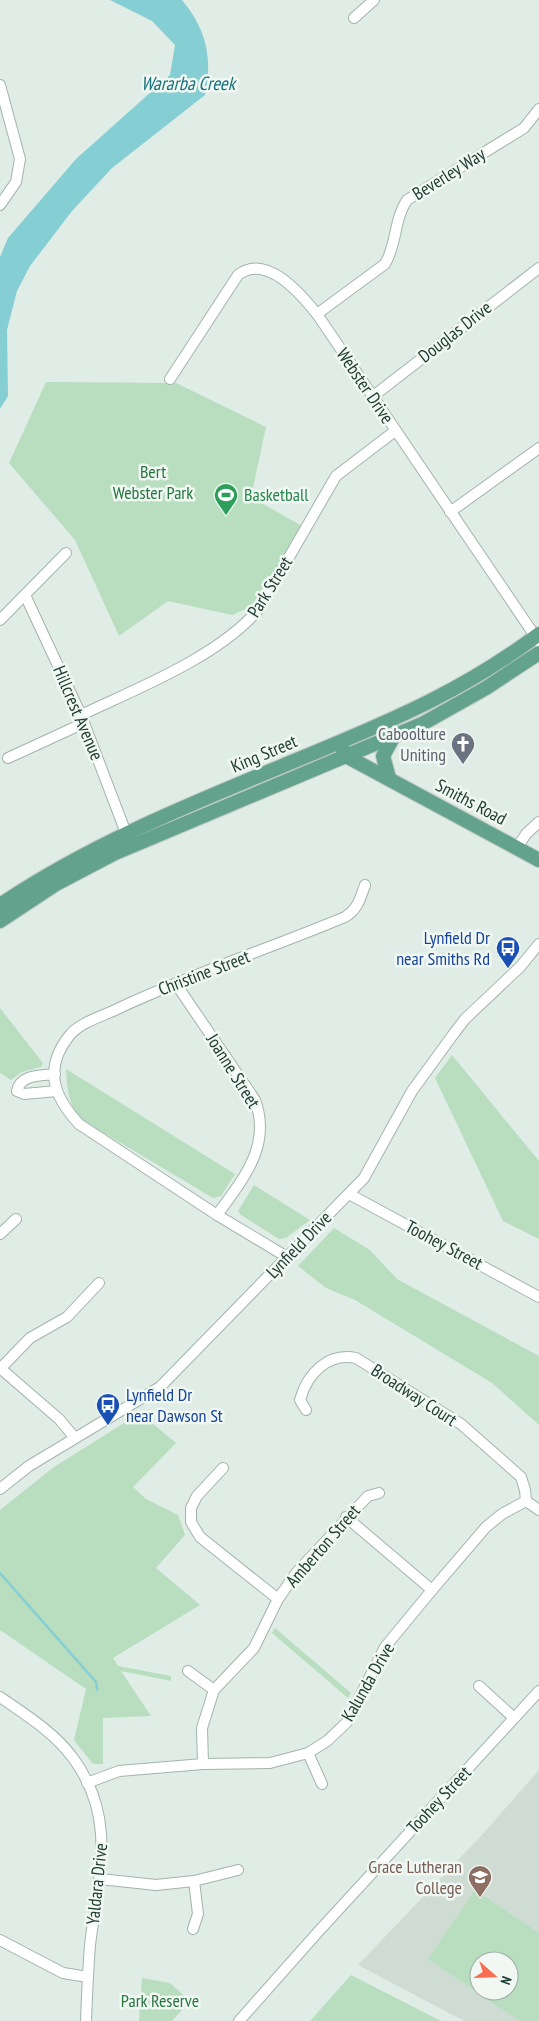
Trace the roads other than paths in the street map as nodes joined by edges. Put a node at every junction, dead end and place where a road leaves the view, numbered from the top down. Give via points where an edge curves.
1 (374, 0) edge
2 (354, 18) dead end
3 (0, 84) edge
4 (539, 109) edge
5 (0, 205) edge
6 (539, 268) edge
7 (317, 314) junction
8 (170, 379) dead end
9 (372, 397) junction
10 (395, 431) junction
11 (539, 448) edge
12 (450, 512) junction
13 (66, 553) dead end
14 (25, 595) junction
15 (0, 620) edge
16 (538, 638) edge
17 (539, 652) edge
18 (82, 719) junction
19 (394, 736) junction
20 (340, 742) junction
21 (346, 756) junction
22 (8, 758) dead end
23 (389, 778) junction
24 (539, 822) edge
25 (126, 833) junction
26 (517, 848) junction
27 (539, 860) edge
28 (365, 885) dead end
29 (0, 905) edge
30 (0, 921) edge
31 (539, 944) edge
32 (176, 984) junction
33 (55, 1074) junction
34 (57, 1091) junction
35 (349, 1194) junction
36 (217, 1216) junction
37 (16, 1219) dead end
38 (0, 1234) edge
39 (287, 1257) junction
40 (98, 1283) dead end
41 (539, 1297) edge
42 (0, 1369) edge
43 (306, 1410) dead end
44 (75, 1438) junction
45 (223, 1468) dead end
46 (0, 1489) edge
47 (379, 1493) dead end
48 (526, 1500) junction
49 (539, 1510) edge
50 (346, 1517) junction
51 (432, 1590) junction
52 (278, 1599) junction
53 (188, 1671) dead end
54 (479, 1686) dead end
55 (214, 1690) junction
56 (539, 1691) edge
57 (0, 1697) edge
58 (514, 1718) junction
59 (308, 1753) junction
60 (203, 1764) junction
61 (87, 1783) junction
62 (322, 1784) dead end
63 (238, 1870) dead end
64 (100, 1879) junction
65 (194, 1881) junction
66 (193, 1929) dead end
67 (0, 1940) edge
68 (88, 1976) junction
69 (86, 2021) edge
70 (239, 2021) edge

1 - 2 street
3 - 5 street via 20,159 16,182
4 - 7 street, Beverley Way via 524,128 407,200 400,210 385,264
6 - 9 street, Douglas Drive
7 - 8 street, Webster Drive via 294,288 279,278 257,267 247,269 238,275
7 - 9 street, Webster Drive
9 - 10 street, Webster Drive
10 - 12 street, Webster Drive
10 - 18 street, Park Street via 336,476 259,609 244,626 171,673
11 - 12 street
12 - 16 street, Webster Drive
13 - 14 street
14 - 15 street
14 - 18 street, Hillcrest Avenue
16 - 20 main road, King Street via 448,694
17 - 19 main road, King Street via 453,708
18 - 22 street, Park Street
18 - 25 street, Hillcrest Avenue
19 - 21 main road, King Street
19 - 23 main road via 383,756
20 - 21 main road
20 - 25 main road, King Street
21 - 23 main road, Smiths Road
21 - 30 main road, King Street via 115,853 56,884
23 - 26 main road, Smiths Road
24 - 26 street
25 - 29 main road, King Street via 59,868
26 - 27 main road, Smiths Road
28 - 32 street, Christine Street via 354,912
31 - 35 street, Lynfield Drive via 520,967 464,1019 412,1091 374,1162
32 - 33 street, Christine Street via 82,1025 69,1036 62,1048
32 - 36 street, Joanne Street via 255,1100 261,1117 260,1139 249,1170
33 - 34 street, Christine Street
33 - 34 street via 24,1079 18,1084 17,1091 24,1094
34 - 36 street, Christine Street via 63,1107 79,1124
35 - 39 street, Lynfield Drive
35 - 41 street, Toohey Street
36 - 39 street, Christine Street
37 - 38 street
39 - 44 street, Lynfield Drive via 160,1387
40 - 42 street via 67,1317 30,1338
42 - 44 street via 59,1419
43 - 48 street, Broadway Court via 300,1400 304,1384 334,1357 356,1358 460,1424 521,1477
44 - 46 street, Lynfield Drive via 29,1466
45 - 52 street via 197,1496 191,1508 191,1522 200,1537
47 - 50 street, Amberton Street via 368,1496
48 - 49 street
48 - 51 street, Kalunda Drive via 486,1527
50 - 51 street
50 - 52 street, Amberton Street via 297,1572
51 - 59 street, Kalunda Drive via 385,1647 347,1722
52 - 55 street, Amberton Street via 254,1648
53 - 55 street
54 - 58 street
55 - 60 street, Amberton Street via 202,1728
56 - 58 street, Toohey Street
57 - 61 street, Yaldara Drive via 62,1745 73,1757
58 - 70 street, Toohey Street
59 - 60 street, Kalunda Drive via 270,1763
59 - 62 street
60 - 61 street, Kalunda Drive via 119,1771
61 - 64 street, Yaldara Drive via 101,1825
63 - 65 street
64 - 65 street via 142,1885
64 - 68 street, Yaldara Drive
65 - 66 street via 198,1914
67 - 68 street via 63,1972
68 - 69 street, Yaldara Drive

